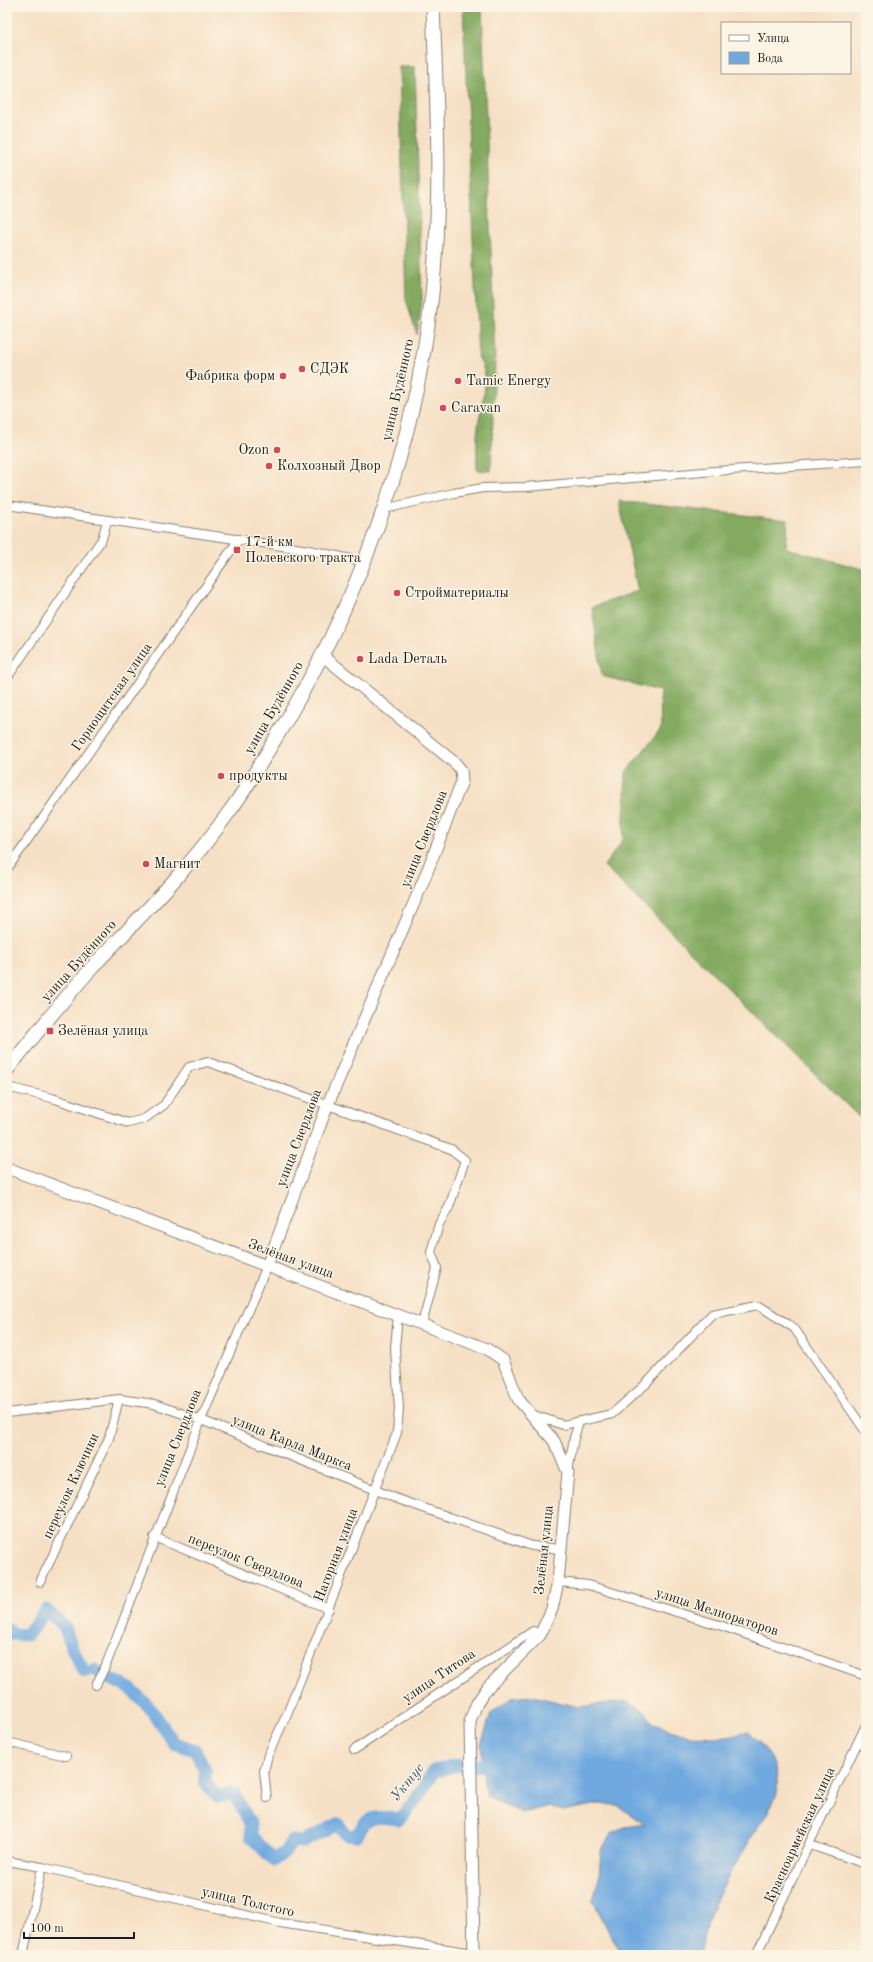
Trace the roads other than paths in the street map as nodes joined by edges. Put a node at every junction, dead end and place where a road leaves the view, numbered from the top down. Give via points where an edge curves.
1 (433, 7) edge
2 (866, 461) edge
3 (7, 505) edge
4 (384, 509) junction
5 (107, 521) junction
6 (239, 539) junction
7 (365, 562) junction
8 (322, 655) junction
9 (7, 678) edge
10 (7, 869) edge
11 (7, 1070) edge
12 (7, 1087) edge
13 (328, 1104) junction
14 (7, 1168) edge
15 (267, 1266) junction
16 (398, 1315) junction
17 (422, 1324) junction
18 (120, 1399) junction
19 (7, 1413) edge
20 (534, 1415) junction
21 (201, 1420) junction
22 (579, 1422) junction
23 (866, 1432) edge
24 (568, 1472) junction
25 (375, 1490) junction
26 (154, 1537) junction
27 (560, 1549) junction
28 (40, 1582) dead end
29 (558, 1582) junction
30 (329, 1610) junction
31 (540, 1635) junction
32 (866, 1676) edge
33 (96, 1685) dead end
34 (866, 1725) edge
35 (7, 1742) edge
36 (354, 1750) dead end
37 (66, 1756) dead end
38 (267, 1798) dead end
39 (810, 1845) junction
40 (7, 1861) edge
41 (866, 1864) edge
42 (42, 1867) junction
43 (474, 1954) edge
44 (23, 1955) edge
45 (486, 1955) edge
46 (756, 1955) edge

1 - 4 main road, улица Будённого via 438,130 437,218 432,290 422,360
2 - 4 street via 526,487 483,488
3 - 5 street
4 - 7 main road, улица Будённого
5 - 6 street
5 - 9 street via 102,539
6 - 7 street via 316,551
6 - 10 street, Горнощитская улица
7 - 8 main road, улица Будённого
8 - 11 main road, улица Будённого via 297,704 230,811 167,890 98,962
8 - 13 street, улица Свердлова via 455,763 463,776 425,877
12 - 13 street via 52,1098 128,1123 144,1119 164,1105 189,1067 208,1062
13 - 15 street, улица Свердлова
13 - 17 street via 451,1149 465,1160 431,1252 437,1268
14 - 15 street, Зелёная улица
15 - 16 street, Зелёная улица
15 - 21 street, улица Свердлова
16 - 17 street, Зелёная улица
16 - 25 street, Нагорная улица via 395,1348 399,1408 397,1433
17 - 20 street, Зелёная улица via 487,1349 503,1360 518,1399
18 - 19 street, улица Карла Маркса
18 - 21 street, улица Карла Маркса via 154,1404
18 - 28 street, переулок Ключики via 109,1438
20 - 22 street via 563,1426
20 - 24 street, Зелёная улица via 554,1441
21 - 25 street, улица Карла Маркса
21 - 26 street, улица Свердлова
22 - 23 street via 612,1414 646,1384 712,1314 758,1305 794,1328
22 - 24 street
24 - 27 street, Зелёная улица
25 - 27 street, улица Карла Маркса via 532,1546
25 - 30 street, Нагорная улица
26 - 30 street, переулок Свердлова
26 - 33 street, улица Свердлова via 106,1665
27 - 29 street, Зелёная улица
29 - 31 street, Зелёная улица via 552,1609
29 - 32 street, улица Мелиораторов via 588,1585
30 - 38 street, Нагорная улица via 268,1755 264,1771
31 - 36 street, улица Титова via 533,1631
31 - 43 street, Зелёная улица via 488,1687 477,1703 470,1721
34 - 39 street, Красноармейская улица
35 - 37 street
39 - 41 street
39 - 46 street, Красноармейская улица
40 - 42 street, улица Толстого
42 - 43 street, улица Толстого via 280,1923
42 - 44 street
43 - 45 street, улица Толстого

